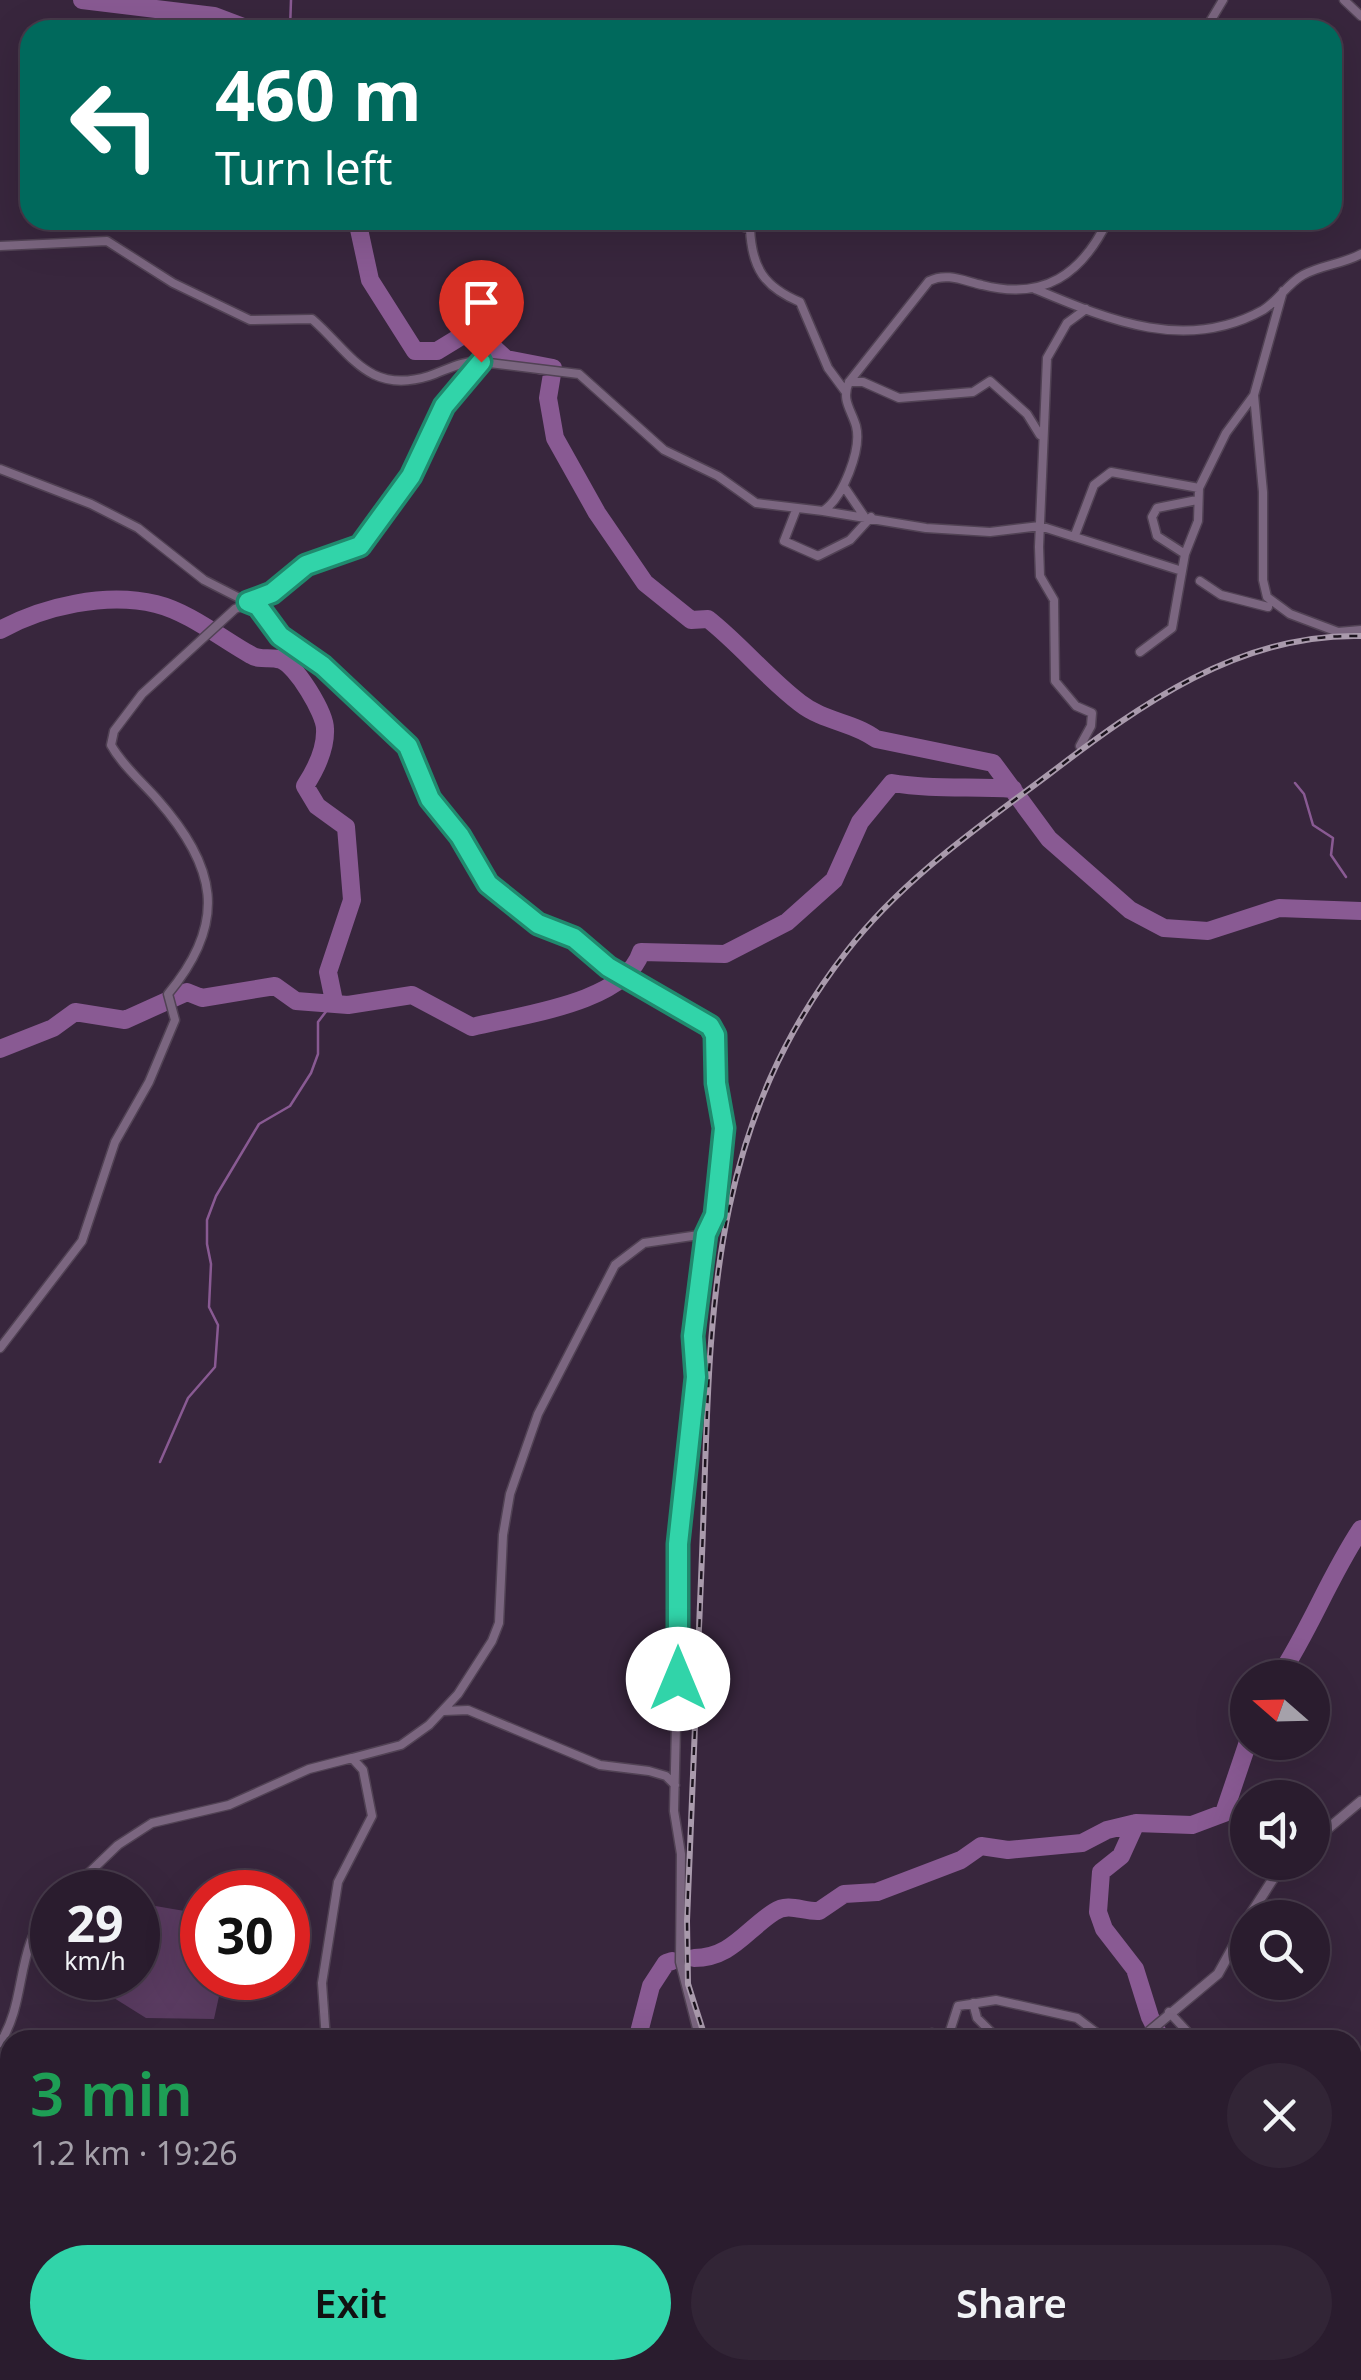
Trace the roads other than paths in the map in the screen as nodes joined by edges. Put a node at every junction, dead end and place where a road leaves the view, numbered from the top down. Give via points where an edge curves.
1 (1344, 0) edge
2 (1361, 16) edge
3 (750, 230) edge
4 (1103, 230) edge
5 (0, 246) edge
6 (1361, 254) edge
7 (1035, 288) junction
8 (1284, 291) junction
9 (1086, 309) junction
10 (481, 362) junction
11 (847, 386) junction
12 (1254, 396) junction
13 (1040, 440) junction
14 (0, 469) edge
15 (844, 488) junction
16 (1199, 488) junction
17 (1197, 500) junction
18 (796, 510) junction
19 (823, 511) junction
20 (868, 516) junction
21 (1040, 526) junction
22 (1075, 535) junction
23 (1184, 554) junction
24 (1182, 571) junction
25 (1200, 581) dead end
26 (248, 602) junction
27 (1268, 607) dead end
28 (1361, 630) edge
29 (1140, 652) dead end
30 (1080, 746) dead end
31 (706, 1234) junction
32 (0, 1348) edge
33 (444, 1711) junction
34 (352, 1758) junction
35 (675, 1785) junction
36 (1361, 1800) edge
37 (1330, 1827) edge
38 (92, 1870) edge
39 (30, 1940) edge
40 (1230, 1952) edge
41 (972, 2004) junction
42 (1169, 2012) junction
43 (5, 2030) edge
44 (325, 2030) edge
45 (697, 2030) edge
46 (953, 2030) edge
47 (988, 2030) edge
48 (1093, 2030) edge
49 (1150, 2030) edge
50 (1186, 2030) edge

1 - 2 street
3 - 11 street via 760,275 776,292 800,302 828,368
4 - 7 street via 1081,264
5 - 10 street via 115,243 173,282 250,320 312,318 377,378 424,378
6 - 8 street via 1306,273
7 - 9 street
7 - 11 street via 935,278
8 - 9 street via 1244,318 1173,334
8 - 12 street
9 - 13 street via 1050,349
10 - 18 street via 579,374 664,450 762,506
10 - 26 street via 444,406 411,476 360,546 306,565 272,593
11 - 13 street via 863,382 899,398 972,392 990,381 1027,414
11 - 15 street via 857,437
12 - 16 street via 1226,432
12 - 28 street via 1267,597 1304,621 1338,632
13 - 21 street
14 - 26 street via 138,528 204,580
15 - 19 street
15 - 20 street
16 - 17 street
16 - 22 street via 1111,472 1094,484
17 - 23 street via 1198,521
17 - 23 street via 1161,506 1152,517 1157,536
18 - 19 street
18 - 20 street via 784,541 818,556 850,540
19 - 20 street
20 - 21 street via 990,532
21 - 22 street
21 - 30 street via 1040,576 1054,600 1056,681 1093,720
22 - 24 street
23 - 24 street
24 - 29 street via 1172,628
25 - 27 street via 1222,596
26 - 31 street via 408,746 430,799 488,884 538,924 574,938 608,967 710,1026 724,1128 715,1215
26 - 32 street via 190,646 142,694 112,738 114,751 193,844 209,902 203,932 168,994 176,1020 115,1142 82,1241
31 - 33 street via 644,1243 614,1265 538,1414 510,1494 499,1623
31 - 35 street via 678,1526
33 - 34 street via 401,1745
33 - 35 street via 468,1710 600,1765 649,1771
34 - 38 street via 322,1764 229,1805 152,1823
34 - 44 street via 362,1770 372,1816 338,1882 322,1983
35 - 45 street via 680,1962
36 - 37 street
39 - 43 street
40 - 42 street via 1218,1974
41 - 46 street via 958,2006
41 - 47 street
41 - 48 street via 1018,2003 1078,2018
42 - 49 street
42 - 50 street

